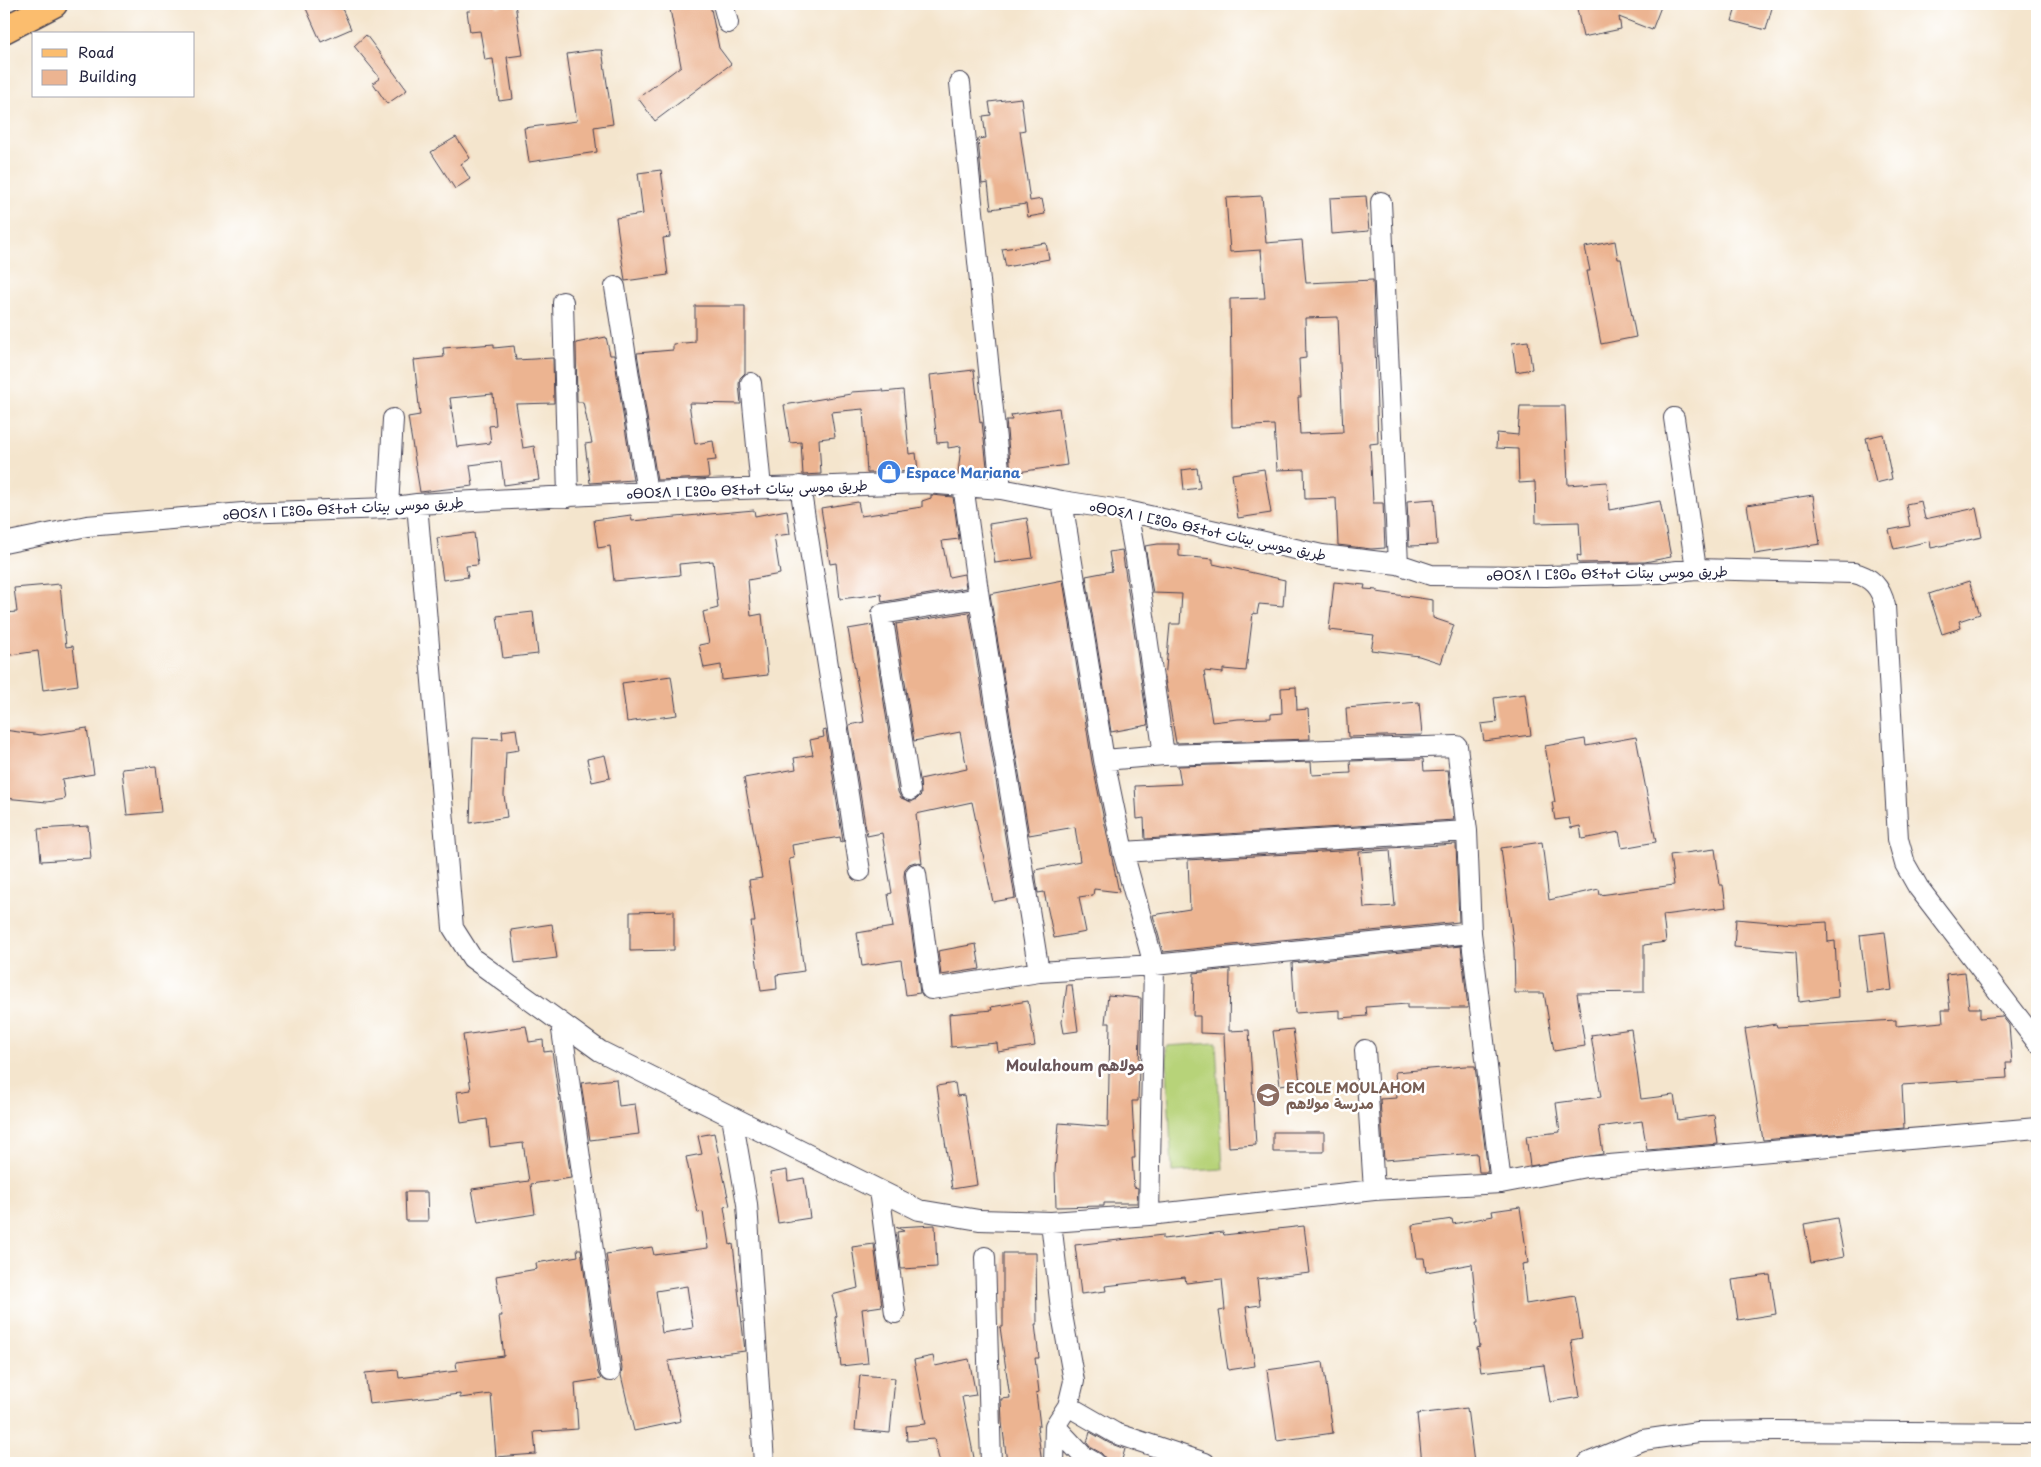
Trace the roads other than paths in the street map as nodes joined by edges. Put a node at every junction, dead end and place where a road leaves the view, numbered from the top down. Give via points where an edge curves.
1 (54, 4) edge
2 (723, 4) edge
3 (728, 23) dead end
4 (4, 30) edge
5 (960, 83) dead end
6 (1381, 202) dead end
7 (615, 287) dead end
8 (563, 302) dead end
9 (751, 383) dead end
10 (1674, 418) dead end
11 (393, 419) dead end
12 (963, 485) junction
13 (800, 486) junction
14 (761, 488) junction
15 (1001, 489) junction
16 (647, 492) junction
17 (568, 496) junction
18 (1062, 501) junction
19 (417, 504) junction
20 (388, 508) junction
21 (1128, 511) junction
22 (4, 543) edge
23 (1398, 564) junction
24 (1696, 569) junction
25 (979, 598) junction
26 (1164, 756) junction
27 (1104, 760) junction
28 (910, 790) dead end
29 (1467, 831) junction
30 (1123, 852) junction
31 (860, 871) dead end
32 (916, 874) dead end
33 (1471, 933) junction
34 (1154, 964) junction
35 (1039, 972) junction
36 (561, 1023) junction
37 (2037, 1042) edge
38 (1365, 1050) dead end
39 (732, 1116) junction
40 (2037, 1128) edge
41 (1501, 1183) junction
42 (879, 1190) junction
43 (1374, 1190) junction
44 (1149, 1215) junction
45 (1051, 1222) junction
46 (986, 1256) dead end
47 (895, 1313) dead end
48 (610, 1371) dead end
49 (1068, 1406) junction
50 (1055, 1426) junction
51 (2037, 1433) edge
52 (764, 1463) edge
53 (991, 1463) edge
54 (1054, 1463) edge
55 (1095, 1463) edge
56 (1205, 1463) edge
57 (1588, 1463) edge

1 - 4 main road
2 - 3 street
5 - 15 street
6 - 23 street
7 - 16 street
8 - 17 street
9 - 14 street
10 - 24 street
11 - 20 street
12 - 13 street, ⴰⴱⵔⵉⴷ ⵏ ⵎⵓⵙⴰ ⴱⵉⵜⴰⵜ طريق موسى بيتات
12 - 15 street, ⴰⴱⵔⵉⴷ ⵏ ⵎⵓⵙⴰ ⴱⵉⵜⴰⵜ طريق موسى بيتات
12 - 25 street
13 - 14 street, ⴰⴱⵔⵉⴷ ⵏ ⵎⵓⵙⴰ ⴱⵉⵜⴰⵜ طريق موسى بيتات
13 - 31 street
14 - 16 street, ⴰⴱⵔⵉⴷ ⵏ ⵎⵓⵙⴰ ⴱⵉⵜⴰⵜ طريق موسى بيتات
15 - 18 street, ⴰⴱⵔⵉⴷ ⵏ ⵎⵓⵙⴰ ⴱⵉⵜⴰⵜ طريق موسى بيتات
16 - 17 street, ⴰⴱⵔⵉⴷ ⵏ ⵎⵓⵙⴰ ⴱⵉⵜⴰⵜ طريق موسى بيتات
17 - 19 street, ⴰⴱⵔⵉⴷ ⵏ ⵎⵓⵙⴰ ⴱⵉⵜⴰⵜ طريق موسى بيتات
18 - 21 street, ⴰⴱⵔⵉⴷ ⵏ ⵎⵓⵙⴰ ⴱⵉⵜⴰⵜ طريق موسى بيتات
18 - 27 street
19 - 20 street, ⴰⴱⵔⵉⴷ ⵏ ⵎⵓⵙⴰ ⴱⵉⵜⴰⵜ طريق موسى بيتات
19 - 36 street via 453,928 472,958
20 - 22 street, ⴰⴱⵔⵉⴷ ⵏ ⵎⵓⵙⴰ ⴱⵉⵜⴰⵜ طريق موسى بيتات via 243,513 87,526
21 - 23 street, ⴰⴱⵔⵉⴷ ⵏ ⵎⵓⵙⴰ ⴱⵉⵜⴰⵜ طريق موسى بيتات via 1322,555
21 - 26 street
23 - 24 street, ⴰⴱⵔⵉⴷ ⵏ ⵎⵓⵙⴰ ⴱⵉⵜⴰⵜ طريق موسى بيتات via 1431,575 1546,576
24 - 37 street, ⴰⴱⵔⵉⴷ ⵏ ⵎⵓⵙⴰ ⴱⵉⵜⴰⵜ طريق موسى بيتات via 1854,573 1869,579 1880,591 1884,606 1898,839 1905,864 1918,887
25 - 28 street via 882,614
25 - 35 street
26 - 27 street
26 - 29 street via 1457,746
27 - 30 street
29 - 30 street
29 - 33 street
30 - 34 street
32 - 35 street via 931,989
33 - 34 street
33 - 41 street
34 - 35 street
34 - 44 street
36 - 39 street via 600,1051
36 - 48 street
38 - 43 street
39 - 42 street
39 - 52 street via 747,1204
40 - 41 street via 1586,1167
41 - 43 street
42 - 45 street via 919,1210 979,1220
42 - 47 street
43 - 44 street
44 - 45 street
45 - 49 street via 1061,1309 1074,1381
46 - 53 street
49 - 50 street
49 - 56 street via 1115,1433
50 - 54 street
50 - 55 street via 1083,1456
51 - 57 street via 1698,1432 1643,1440

